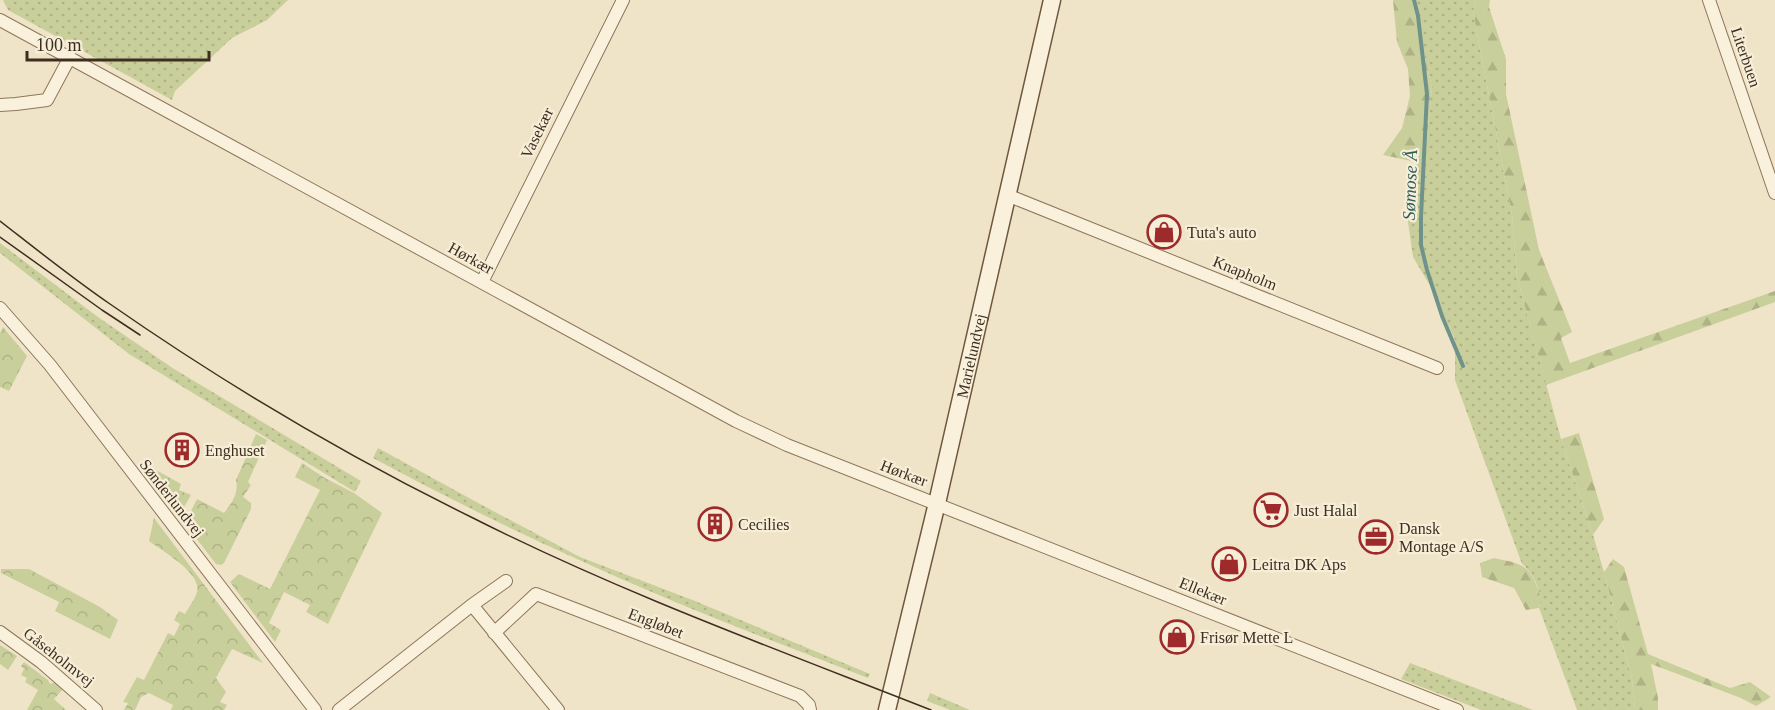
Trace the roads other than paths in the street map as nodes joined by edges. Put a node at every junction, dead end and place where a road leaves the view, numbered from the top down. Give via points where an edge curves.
1 (623, 0) edge
2 (1052, 0) edge
3 (1709, 0) edge
4 (0, 20) edge
5 (70, 57) junction
6 (0, 105) edge
7 (1775, 193) edge
8 (1007, 195) junction
9 (482, 282) junction
10 (0, 308) edge
11 (1437, 368) dead end
12 (937, 503) junction
13 (507, 581) dead end
14 (472, 605) junction
15 (0, 632) edge
16 (494, 633) junction
17 (96, 710) edge
18 (315, 710) edge
19 (339, 710) edge
20 (558, 710) edge
21 (810, 710) edge
22 (887, 710) edge
23 (1457, 710) edge

1 - 9 street, Vasekær
2 - 8 street, Marielundvej
3 - 7 street, Literbuen
4 - 5 street, Hørkær
5 - 6 street via 47,99
5 - 9 street, Hørkær
8 - 11 street, Knapholm
8 - 12 street, Marielundvej
9 - 12 street, Hørkær via 736,421
10 - 18 street, Sønderlundvej via 50,365
12 - 22 street, Marielundvej
12 - 23 street, Ellekær
13 - 14 street
14 - 16 street
14 - 19 street
15 - 17 street, Gåseholmvej
16 - 20 street
16 - 21 street, Engløbet via 536,594 800,696

